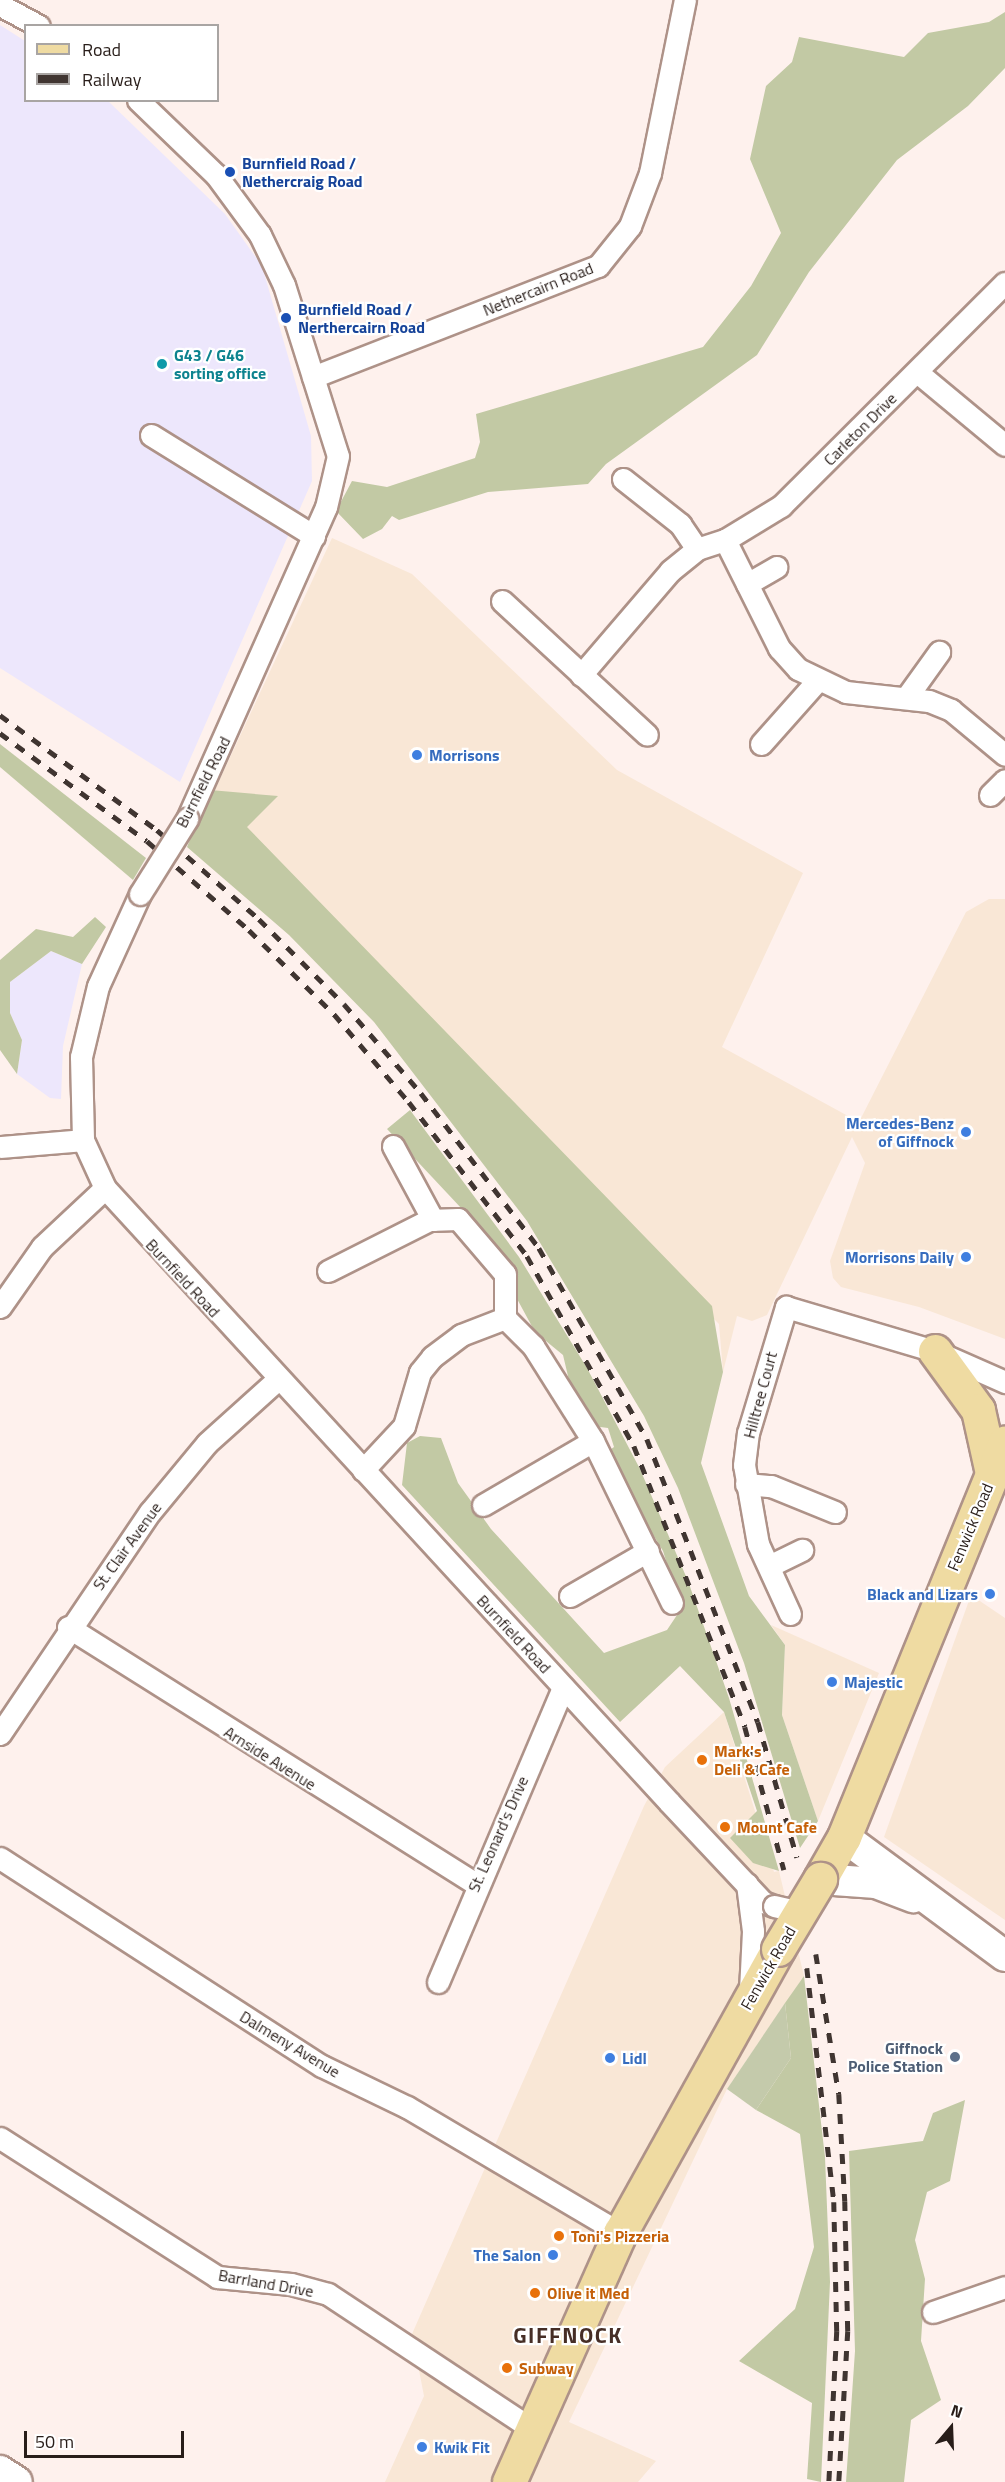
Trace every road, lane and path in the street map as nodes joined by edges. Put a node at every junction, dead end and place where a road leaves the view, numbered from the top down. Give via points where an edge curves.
1 (685, 0) edge
2 (0, 5) edge
3 (35, 24) edge
4 (140, 102) edge
5 (1005, 283) edge
6 (917, 372) junction
7 (313, 377) junction
8 (151, 435) dead end
9 (1005, 445) edge
10 (623, 479) dead end
11 (314, 536) junction
12 (725, 540) junction
13 (697, 549) junction
14 (777, 567) dead end
15 (747, 584) junction
16 (502, 600) dead end
17 (939, 652) dead end
18 (581, 675) junction
19 (816, 682) junction
20 (906, 698) junction
21 (647, 735) dead end
22 (761, 744) dead end
23 (1005, 755) edge
24 (1005, 780) edge
25 (990, 795) dead end
26 (83, 1140) junction
27 (393, 1146) dead end
28 (0, 1147) edge
29 (105, 1188) junction
30 (433, 1220) junction
31 (328, 1271) dead end
32 (0, 1307) edge
33 (505, 1318) junction
34 (935, 1351) junction
35 (278, 1379) junction
36 (1005, 1382) edge
37 (593, 1441) junction
38 (1005, 1443) edge
39 (363, 1470) junction
40 (992, 1473) junction
41 (746, 1484) junction
42 (483, 1505) dead end
43 (835, 1512) dead end
44 (802, 1550) dead end
45 (648, 1551) junction
46 (769, 1566) junction
47 (570, 1596) dead end
48 (672, 1603) dead end
49 (790, 1614) dead end
50 (68, 1627) junction
51 (563, 1687) junction
52 (0, 1734) edge
53 (844, 1837) junction
54 (0, 1858) edge
55 (820, 1880) junction
56 (476, 1884) junction
57 (747, 1884) junction
58 (927, 1902) junction
59 (787, 1909) junction
60 (1005, 1956) edge
61 (438, 1982) dead end
62 (750, 1999) junction
63 (0, 2138) edge
64 (620, 2233) junction
65 (1005, 2287) edge
66 (933, 2312) dead end
67 (532, 2429) junction
68 (509, 2482) edge

1 - 7 street, Nethercairn Road via 650,173 630,226 598,266
2 - 3 street
4 - 7 street, Burnfield Road via 216,175 260,235 284,285
5 - 6 street, Carleton Drive
6 - 9 street
6 - 12 street, Carleton Drive via 806,484
7 - 11 street, Burnfield Road via 338,456
8 - 11 street
10 - 13 street via 680,524
11 - 26 street, Burnfield Road, bridge via 187,819 140,894 98,986 81,1057
12 - 13 street, Carleton Drive
12 - 15 street
13 - 18 street, Carleton Drive via 670,571
14 - 15 street
15 - 19 street via 779,648
16 - 18 street
17 - 20 street
18 - 21 street
19 - 20 street via 846,692
19 - 22 street
20 - 23 street via 951,710
24 - 25 street
26 - 28 street
26 - 29 street, Burnfield Road
27 - 30 street
29 - 32 street via 42,1247
29 - 35 street, Burnfield Road
30 - 31 street
30 - 33 street via 458,1219 505,1274
33 - 37 street via 533,1346
33 - 39 street via 461,1335 432,1357 420,1372 404,1426
34 - 36 street
34 - 40 main road via 978,1410
34 - 41 street, Hilltree Court via 786,1307 748,1433
35 - 39 street, Burnfield Road
35 - 50 street, St. Clair Avenue via 207,1443
37 - 42 street
37 - 45 street
38 - 40 main road, Fenwick Road
39 - 51 street, Burnfield Road
40 - 53 main road, Fenwick Road
41 - 43 street via 771,1486
41 - 46 street, Hilltree Court
44 - 46 street
45 - 47 street
45 - 48 street
46 - 49 street, Hilltree Court
50 - 52 street, St. Clair Avenue
50 - 56 street, Arnside Avenue
51 - 56 street, St. Leonard's Drive
51 - 57 street, Burnfield Road
53 - 55 main road, Fenwick Road
53 - 58 street
54 - 64 street, Dalmeny Avenue via 322,2067 407,2107
55 - 58 street via 876,1884
55 - 59 main road, Fenwick Road, bridge
56 - 61 street, St. Leonard's Drive
57 - 59 street, Burnfield Road
57 - 62 street via 753,1930
58 - 60 street
59 - 62 main road, Fenwick Road, bridge via 778,1949
62 - 64 main road, Fenwick Road
63 - 67 street, Barrland Drive via 217,2277 291,2284 327,2294
64 - 67 main road, Fenwick Road
65 - 66 street
67 - 68 main road, Fenwick Road

